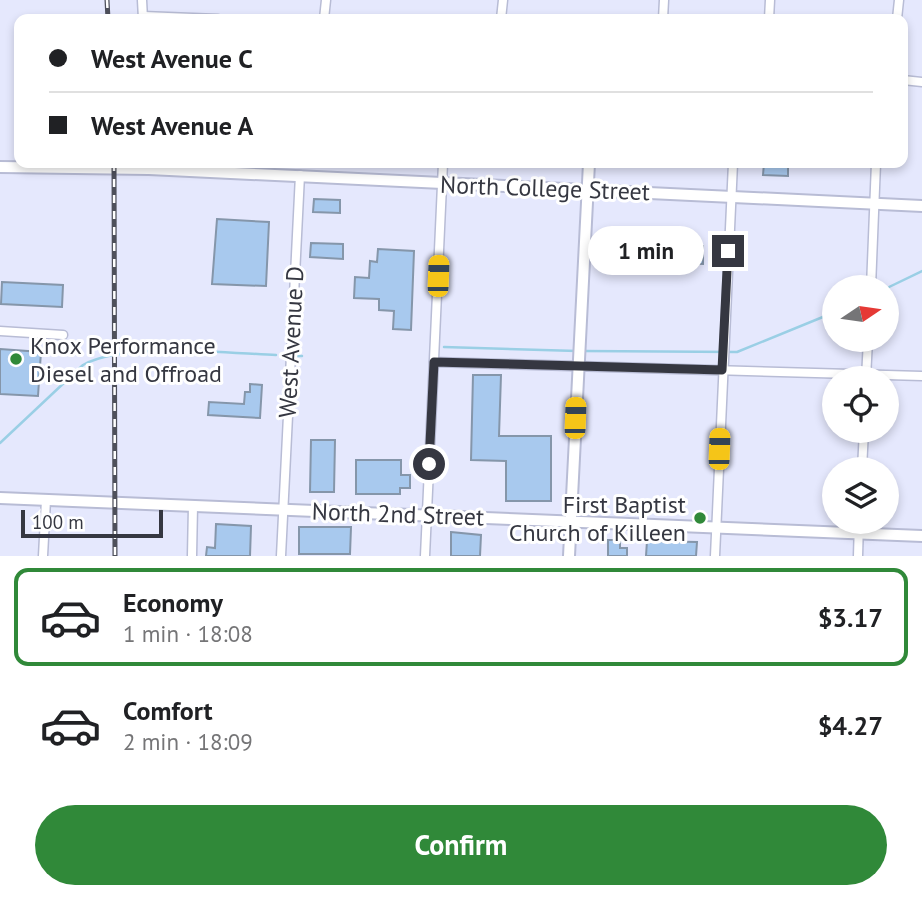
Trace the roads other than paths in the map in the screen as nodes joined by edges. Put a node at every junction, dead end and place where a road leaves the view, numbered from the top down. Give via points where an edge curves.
1 (182, 168) edge
2 (443, 168) edge
3 (589, 168) edge
4 (733, 168) edge
5 (876, 168) edge
6 (300, 175) junction
7 (442, 184) junction
8 (587, 191) junction
9 (731, 196) junction
10 (874, 203) junction
11 (922, 205) edge
12 (871, 275) edge
13 (0, 331) edge
14 (62, 335) dead end
15 (434, 362) junction
16 (578, 363) junction
17 (723, 366) junction
18 (822, 373) edge
19 (899, 376) edge
20 (922, 376) edge
21 (0, 498) edge
22 (46, 500) junction
23 (193, 506) junction
24 (283, 510) junction
25 (427, 516) junction
26 (571, 522) junction
27 (716, 528) junction
28 (822, 532) edge
29 (859, 534) joint
30 (922, 536) edge
31 (43, 556) edge
32 (192, 556) edge
33 (281, 556) edge
34 (425, 556) edge
35 (569, 556) edge
36 (715, 556) edge
37 (858, 556) edge

1 - 6 street, North College Street
2 - 7 street
3 - 8 street
4 - 9 street
5 - 10 street
6 - 7 street, North College Street
6 - 24 street, West Avenue D
7 - 8 street, North College Street
7 - 15 street
8 - 9 street, North College Street
8 - 16 street
9 - 10 street, North College Street
9 - 17 street
10 - 11 street, North College Street
10 - 12 street
13 - 14 street
15 - 16 street
15 - 25 street
16 - 17 street
16 - 26 street
17 - 18 street
17 - 27 street
19 - 20 street
21 - 22 street, North 2nd Street
22 - 23 street, North 2nd Street
22 - 31 street
23 - 24 street, North 2nd Street
23 - 32 street
24 - 25 street, North 2nd Street
24 - 33 street, West Avenue D
25 - 26 street, North 2nd Street
25 - 34 street
26 - 27 street, North 2nd Street
26 - 35 street
27 - 28 street, North 2nd Street
27 - 36 street
29 - 30 street, North 2nd Street
29 - 37 street

